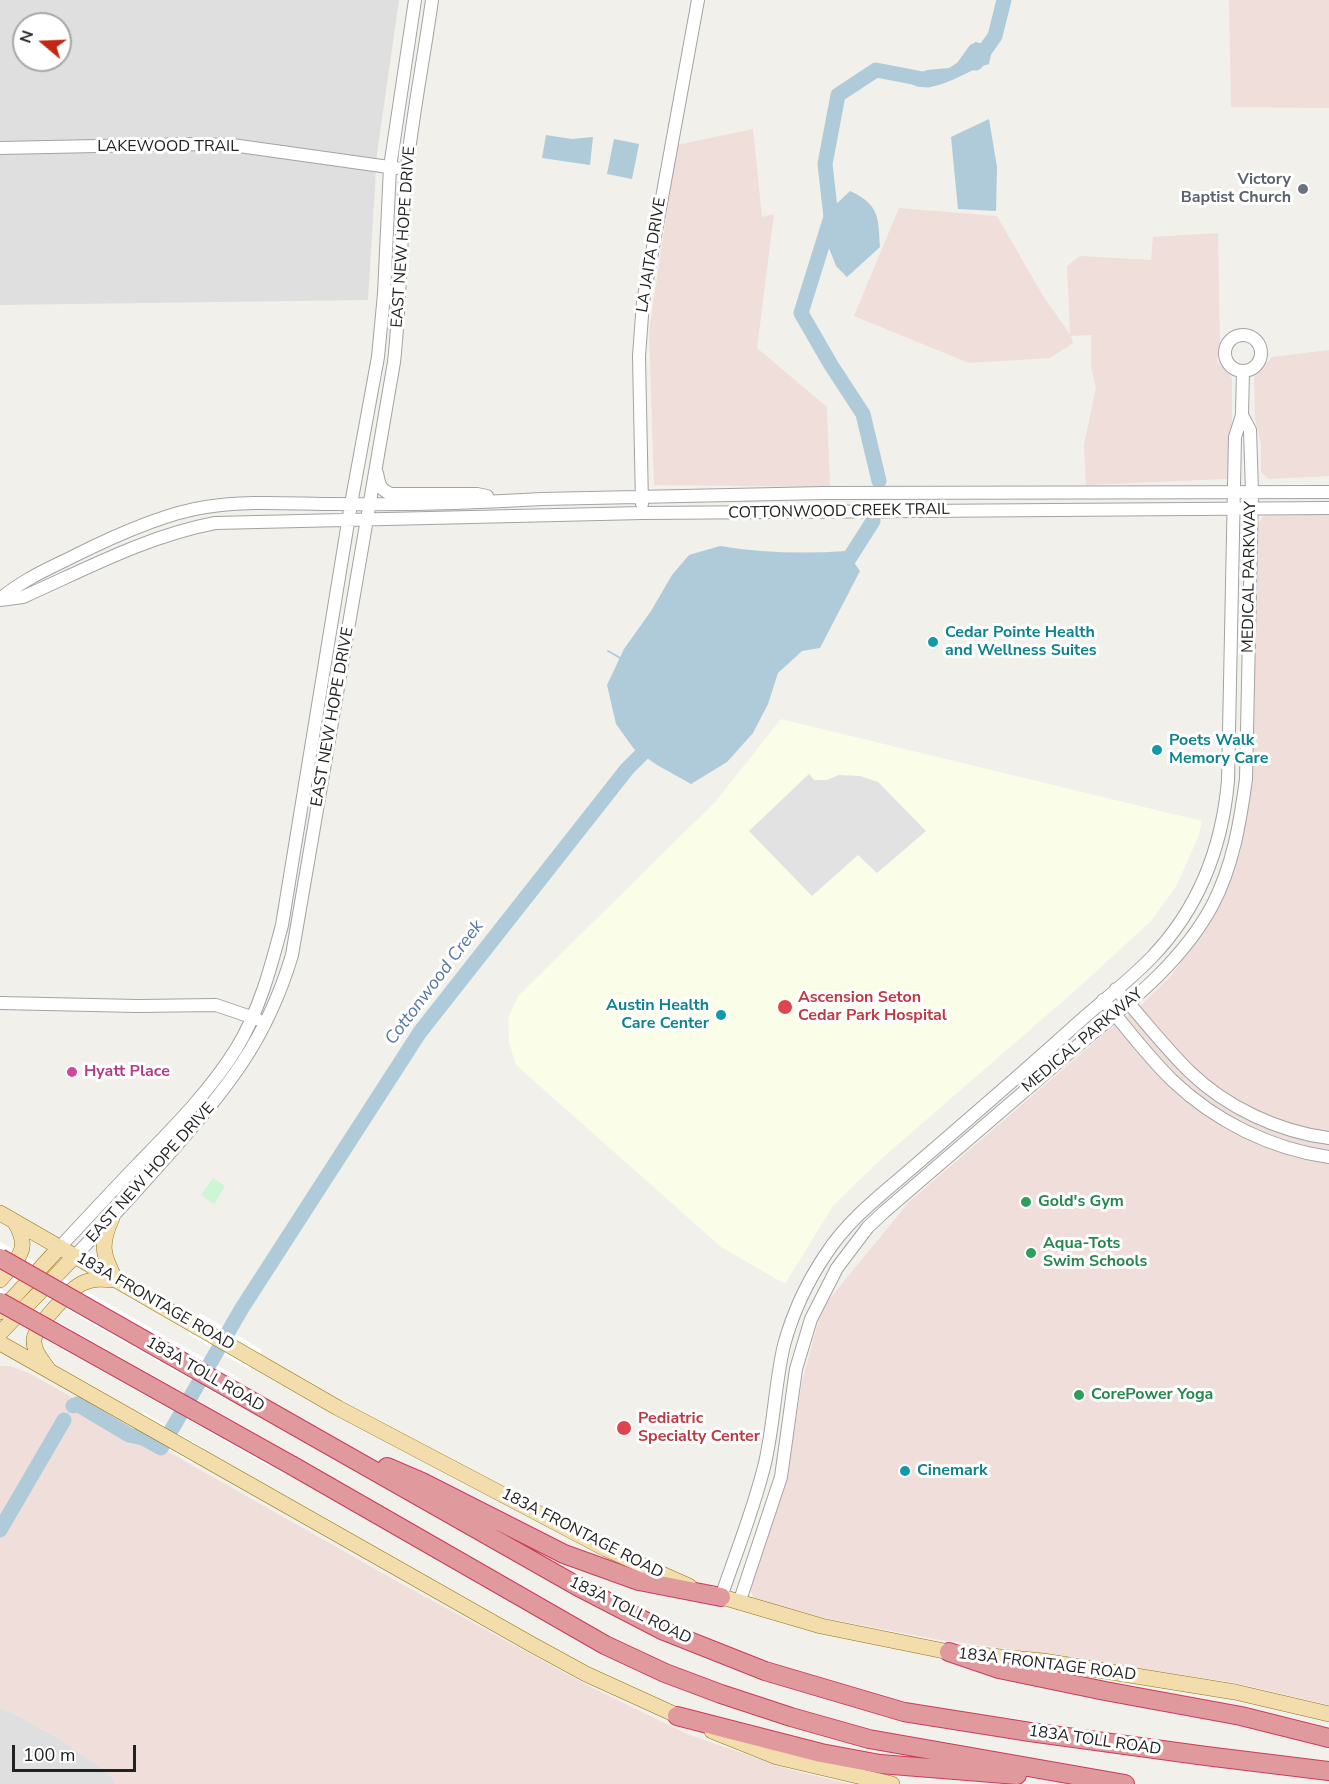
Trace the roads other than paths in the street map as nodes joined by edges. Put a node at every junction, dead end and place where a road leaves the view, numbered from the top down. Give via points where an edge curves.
1 (415, 0) edge
2 (432, 0) edge
3 (698, 0) edge
4 (0, 148) edge
5 (390, 167) junction
6 (407, 169) junction
7 (1243, 371) dead end
8 (1242, 415) junction
9 (376, 470) junction
10 (1234, 492) junction
11 (1252, 492) junction
12 (1329, 492) edge
13 (642, 496) junction
14 (505, 502) junction
15 (351, 504) junction
16 (369, 504) junction
17 (1329, 508) edge
18 (1252, 509) junction
19 (1234, 510) junction
20 (643, 513) junction
21 (349, 520) junction
22 (367, 520) junction
23 (148, 523) junction
24 (155, 538) junction
25 (0, 600) edge
26 (1229, 744) junction
27 (1247, 745) junction
28 (308, 772) junction
29 (322, 782) junction
30 (1116, 989) junction
31 (1103, 1000) junction
32 (0, 1003) edge
33 (1129, 1003) junction
34 (1115, 1014) junction
35 (252, 1017) junction
36 (267, 1022) junction
37 (1302, 1132) junction
38 (1329, 1138) edge
39 (1296, 1150) junction
40 (1329, 1157) edge
41 (911, 1169) junction
42 (920, 1181) junction
43 (7, 1217) edge
44 (112, 1218) junction
45 (60, 1247) junction
46 (75, 1256) junction
47 (0, 1258) edge
48 (0, 1280) edge
49 (116, 1280) junction
50 (0, 1302) edge
51 (0, 1312) edge
52 (0, 1333) edge
53 (0, 1343) edge
54 (780, 1366) junction
55 (796, 1369) junction
56 (50, 1371) junction
57 (311, 1435) junction
58 (721, 1597) junction
59 (739, 1603) junction
60 (950, 1652) junction
61 (1329, 1714) edge
62 (677, 1716) junction
63 (1329, 1738) edge
64 (1329, 1771) edge
65 (1098, 1780) junction
66 (892, 1784) edge
67 (1125, 1784) edge

1 - 5 street, EAST NEW HOPE DRIVE
2 - 6 street, EAST NEW HOPE DRIVE
3 - 13 street, LA JAITA DRIVE via 643,302 639,356
4 - 5 street, LAKEWOOD TRAIL via 232,145
5 - 6 street, LAKEWOOD TRAIL
5 - 15 street, EAST NEW HOPE DRIVE via 378,357
6 - 9 street, EAST NEW HOPE DRIVE via 399,323
7 - 8 street, MEDICAL PARKWAY
8 - 10 street, MEDICAL PARKWAY via 1234,437
8 - 11 street, MEDICAL PARKWAY via 1250,430
9 - 14 street via 380,486 391,495 477,494
9 - 16 street, EAST NEW HOPE DRIVE
10 - 11 street, COTTONWOOD CREEK TRAIL
10 - 13 street, COTTONWOOD CREEK TRAIL
10 - 19 street, MEDICAL PARKWAY
11 - 12 street, COTTONWOOD CREEK TRAIL
11 - 18 street, MEDICAL PARKWAY
13 - 14 street, COTTONWOOD CREEK TRAIL
13 - 20 street, LA JAITA DRIVE
14 - 16 street, COTTONWOOD CREEK TRAIL
15 - 16 street, COTTONWOOD CREEK TRAIL
15 - 21 street, EAST NEW HOPE DRIVE
15 - 23 street, COTTONWOOD CREEK TRAIL via 243,503 204,507
16 - 22 street, EAST NEW HOPE DRIVE
17 - 18 street, COTTONWOOD CREEK TRAIL
18 - 19 street, COTTONWOOD CREEK TRAIL
18 - 27 street, MEDICAL PARKWAY
19 - 20 street, COTTONWOOD CREEK TRAIL
19 - 26 street, MEDICAL PARKWAY
20 - 22 street, COTTONWOOD CREEK TRAIL
21 - 22 street, COTTONWOOD CREEK TRAIL
21 - 24 street, COTTONWOOD CREEK TRAIL via 215,523
21 - 28 street, EAST NEW HOPE DRIVE
22 - 29 street, EAST NEW HOPE DRIVE
23 - 24 street
23 - 25 street, COTTONWOOD CREEK TRAIL via 15,585
24 - 25 street, COTTONWOOD CREEK TRAIL via 23,597
26 - 27 street
26 - 30 street, MEDICAL PARKWAY via 1222,826 1208,871 1193,903 1168,939
27 - 33 street, MEDICAL PARKWAY via 1240,820 1221,886 1183,949
28 - 29 street
28 - 35 street, EAST NEW HOPE DRIVE via 282,925
29 - 36 street, EAST NEW HOPE DRIVE via 292,955
30 - 31 street, MEDICAL PARKWAY
30 - 33 street
31 - 34 street
31 - 41 street, MEDICAL PARKWAY
32 - 35 street via 216,1005
33 - 34 street, MEDICAL PARKWAY
33 - 37 street via 1204,1084 1254,1115
34 - 39 street via 1173,1081 1202,1104 1248,1132
34 - 42 street, MEDICAL PARKWAY
35 - 36 street
35 - 45 street, EAST NEW HOPE DRIVE via 213,1080
36 - 44 street, EAST NEW HOPE DRIVE via 229,1084
37 - 38 street
37 - 39 street
39 - 40 street
41 - 42 street
41 - 54 street, MEDICAL PARKWAY via 856,1217 827,1251 802,1294
42 - 55 street, MEDICAL PARKWAY via 868,1227 837,1268 811,1319
43 - 45 main road, 183A FRONTAGE ROAD
43 - 48 main road via 21,1232 23,1244 21,1255
44 - 46 street, EAST NEW HOPE DRIVE
44 - 49 main road via 104,1235 104,1253
45 - 46 main road, 183A FRONTAGE ROAD
45 - 51 main road, EAST NEW HOPE DRIVE
46 - 49 main road, 183A FRONTAGE ROAD
46 - 52 main road, EAST NEW HOPE DRIVE
47 - 57 highway, 183A TOLL ROAD, bridge
49 - 56 main road via 93,1279 82,1283 37,1329 34,1348
49 - 58 main road, 183A FRONTAGE ROAD via 339,1408 606,1549
50 - 65 highway, bridge via 605,1645 676,1677 790,1718 869,1739
53 - 56 main road
54 - 55 street
54 - 58 street, MEDICAL PARKWAY via 765,1461
55 - 59 street, MEDICAL PARKWAY via 781,1477
56 - 62 main road via 531,1644
57 - 58 highway via 422,1482 564,1554 639,1581
57 - 64 highway, 183A TOLL ROAD via 664,1631 765,1671 904,1712
58 - 59 main road, 183A FRONTAGE ROAD
59 - 60 main road, 183A FRONTAGE ROAD via 821,1626
60 - 61 main road, 183A FRONTAGE ROAD via 1043,1661 1235,1692
60 - 63 highway via 999,1669 1241,1716
62 - 65 highway via 880,1764
62 - 66 main road via 777,1757
65 - 67 highway

